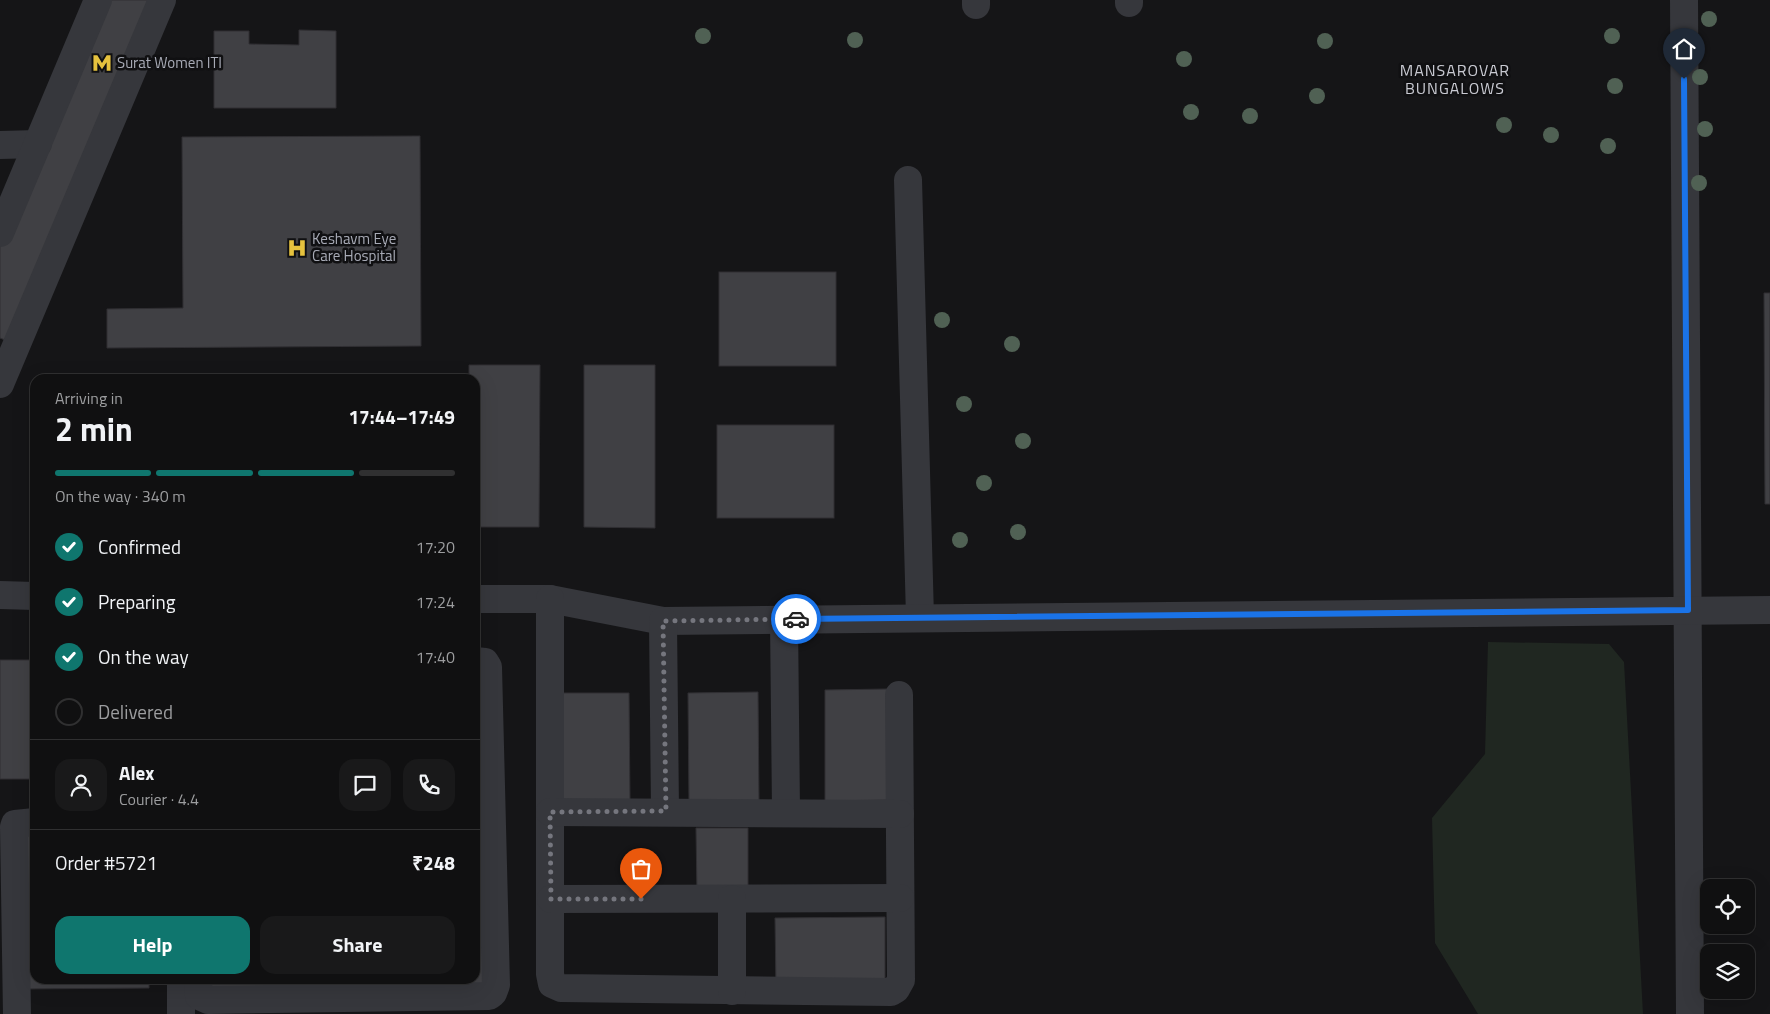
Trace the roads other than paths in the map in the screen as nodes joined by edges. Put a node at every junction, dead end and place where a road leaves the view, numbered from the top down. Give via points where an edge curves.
1 (98, 0) edge
2 (162, 0) edge
3 (1684, 0) edge
4 (38, 144) junction
5 (0, 145) edge
6 (908, 180) dead end
7 (0, 233) edge
8 (2, 374) edge
9 (0, 595) edge
10 (30, 596) edge
11 (480, 599) edge
12 (550, 599) junction
13 (1688, 610) junction
14 (1770, 610) edge
15 (920, 617) junction
16 (784, 619) junction
17 (663, 621) junction
18 (480, 662) edge
19 (899, 695) dead end
20 (666, 811) junction
21 (550, 812) junction
22 (786, 812) junction
23 (900, 814) junction
24 (483, 817) edge
25 (30, 822) edge
26 (484, 868) edge
27 (900, 898) junction
28 (551, 899) junction
29 (732, 899) junction
30 (181, 984) edge
31 (198, 984) edge
32 (398, 988) edge
33 (294, 989) edge
34 (732, 991) junction
35 (17, 1014) edge
36 (181, 1014) edge
37 (1690, 1014) edge

1 - 4 street
2 - 8 street
3 - 13 street
4 - 5 street
4 - 7 street
6 - 15 street
9 - 10 street
11 - 12 street
12 - 17 street
12 - 21 street
13 - 14 street
13 - 15 street
13 - 37 street
15 - 16 street
16 - 17 street
16 - 22 street
17 - 20 street
18 - 24 street via 488,666
19 - 23 street
20 - 21 street
20 - 22 street
21 - 28 street
22 - 23 street
23 - 27 street
24 - 26 street
25 - 35 street via 20,822 14,827
26 - 32 street via 496,985 493,993 489,996
27 - 29 street
27 - 34 street via 901,980 895,991
28 - 29 street
28 - 34 street via 552,984 570,990
29 - 34 street
30 - 36 street
31 - 33 street via 199,996 208,1000
32 - 33 street

